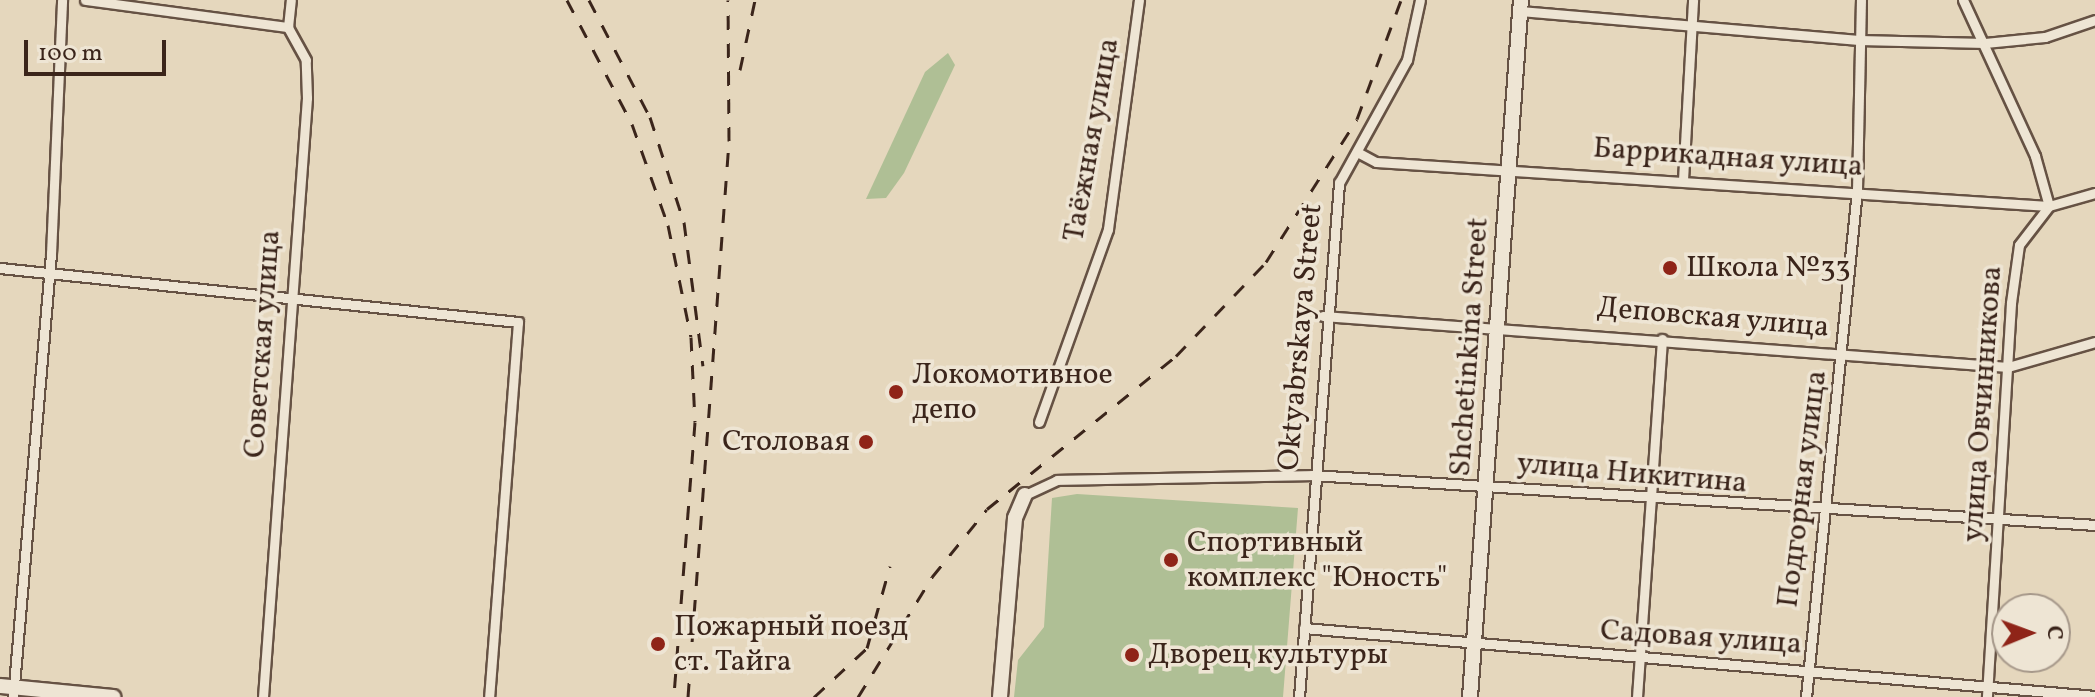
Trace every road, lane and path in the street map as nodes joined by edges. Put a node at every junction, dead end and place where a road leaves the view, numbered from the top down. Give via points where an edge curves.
1 (62, 0) edge
2 (85, 0) edge
3 (291, 0) edge
4 (1139, 0) edge
5 (1420, 0) edge
6 (1693, 0) edge
7 (1861, 0) edge
8 (1963, 0) edge
9 (1520, 6) edge
10 (2095, 20) edge
11 (288, 27) junction
12 (1691, 27) junction
13 (1859, 40) junction
14 (1985, 43) junction
15 (1357, 152) junction
16 (1508, 168) junction
17 (1683, 180) junction
18 (1857, 190) junction
19 (2095, 193) edge
20 (2049, 206) junction
21 (0, 268) edge
22 (50, 274) junction
23 (289, 301) junction
24 (1323, 316) junction
25 (1497, 324) junction
26 (1662, 339) junction
27 (2095, 342) edge
28 (1843, 353) junction
29 (2008, 367) junction
30 (1039, 422) dead end
31 (1312, 475) junction
32 (1488, 486) junction
33 (1025, 495) joint
34 (1654, 501) junction
35 (1823, 513) junction
36 (1998, 517) junction
37 (2095, 525) edge
38 (1304, 628) junction
39 (1476, 642) junction
40 (1644, 661) junction
41 (1807, 669) junction
42 (9, 690) edge
43 (1987, 693) edge
44 (2095, 696) edge
45 (113, 697) edge
46 (263, 697) edge
47 (489, 697) edge
48 (1000, 697) edge
49 (1299, 697) edge
50 (1470, 697) edge
51 (1637, 697) edge
52 (1806, 697) edge

1 - 22 street
2 - 11 street
3 - 11 street
4 - 30 street, Таёжная улица via 1108,229
5 - 15 street, Oktyabrskaya Street via 1407,60
6 - 12 street
7 - 13 street, Подгорная улица
8 - 14 street
9 - 12 street
9 - 16 street, Shchetinkina Street
10 - 14 street via 2045,37
11 - 23 street, Советская улица via 306,60 307,98
12 - 13 street
12 - 17 street
13 - 14 street
13 - 18 street, Подгорная улица
14 - 20 street
15 - 16 street, Баррикадная улица via 1376,162
15 - 24 street, Oktyabrskaya Street via 1339,183
16 - 17 street, Баррикадная улица
16 - 25 street, Shchetinkina Street
17 - 18 street, Баррикадная улица
18 - 20 street, Баррикадная улица
18 - 28 street, Подгорная улица
19 - 20 street, Баррикадная улица
20 - 29 street, улица Овчинникова via 2019,245
21 - 22 street
22 - 23 street
22 - 42 street
23 - 46 street, Советская улица
23 - 47 street via 518,322
24 - 25 street, Деповская улица
24 - 31 street, Oktyabrskaya Street
25 - 26 street, Деповская улица
25 - 32 street, Shchetinkina Street
26 - 28 street, Деповская улица
26 - 34 street
27 - 29 street, Деповская улица
28 - 29 street, Деповская улица
28 - 35 street, Подгорная улица
29 - 36 street, улица Овчинникова
31 - 32 street, улица Никитина
31 - 33 street, улица Никитина via 1057,480
31 - 38 street, Oktyabrskaya Street
32 - 34 street, улица Никитина
32 - 39 street, Shchetinkina Street
33 - 48 street via 1015,518
34 - 35 street, улица Никитина
34 - 40 street
35 - 36 street, улица Никитина
35 - 41 street, Подгорная улица
36 - 37 street, улица Никитина
36 - 43 street, улица Овчинникова
38 - 39 street, Садовая улица
38 - 49 street, Oktyabrskaya Street
39 - 40 street, Садовая улица
39 - 50 street, Shchetinkina Street
40 - 41 street, Садовая улица
40 - 51 street
41 - 43 street, Садовая улица
41 - 52 street, Подгорная улица
42 - 45 street
43 - 44 street, Садовая улица

